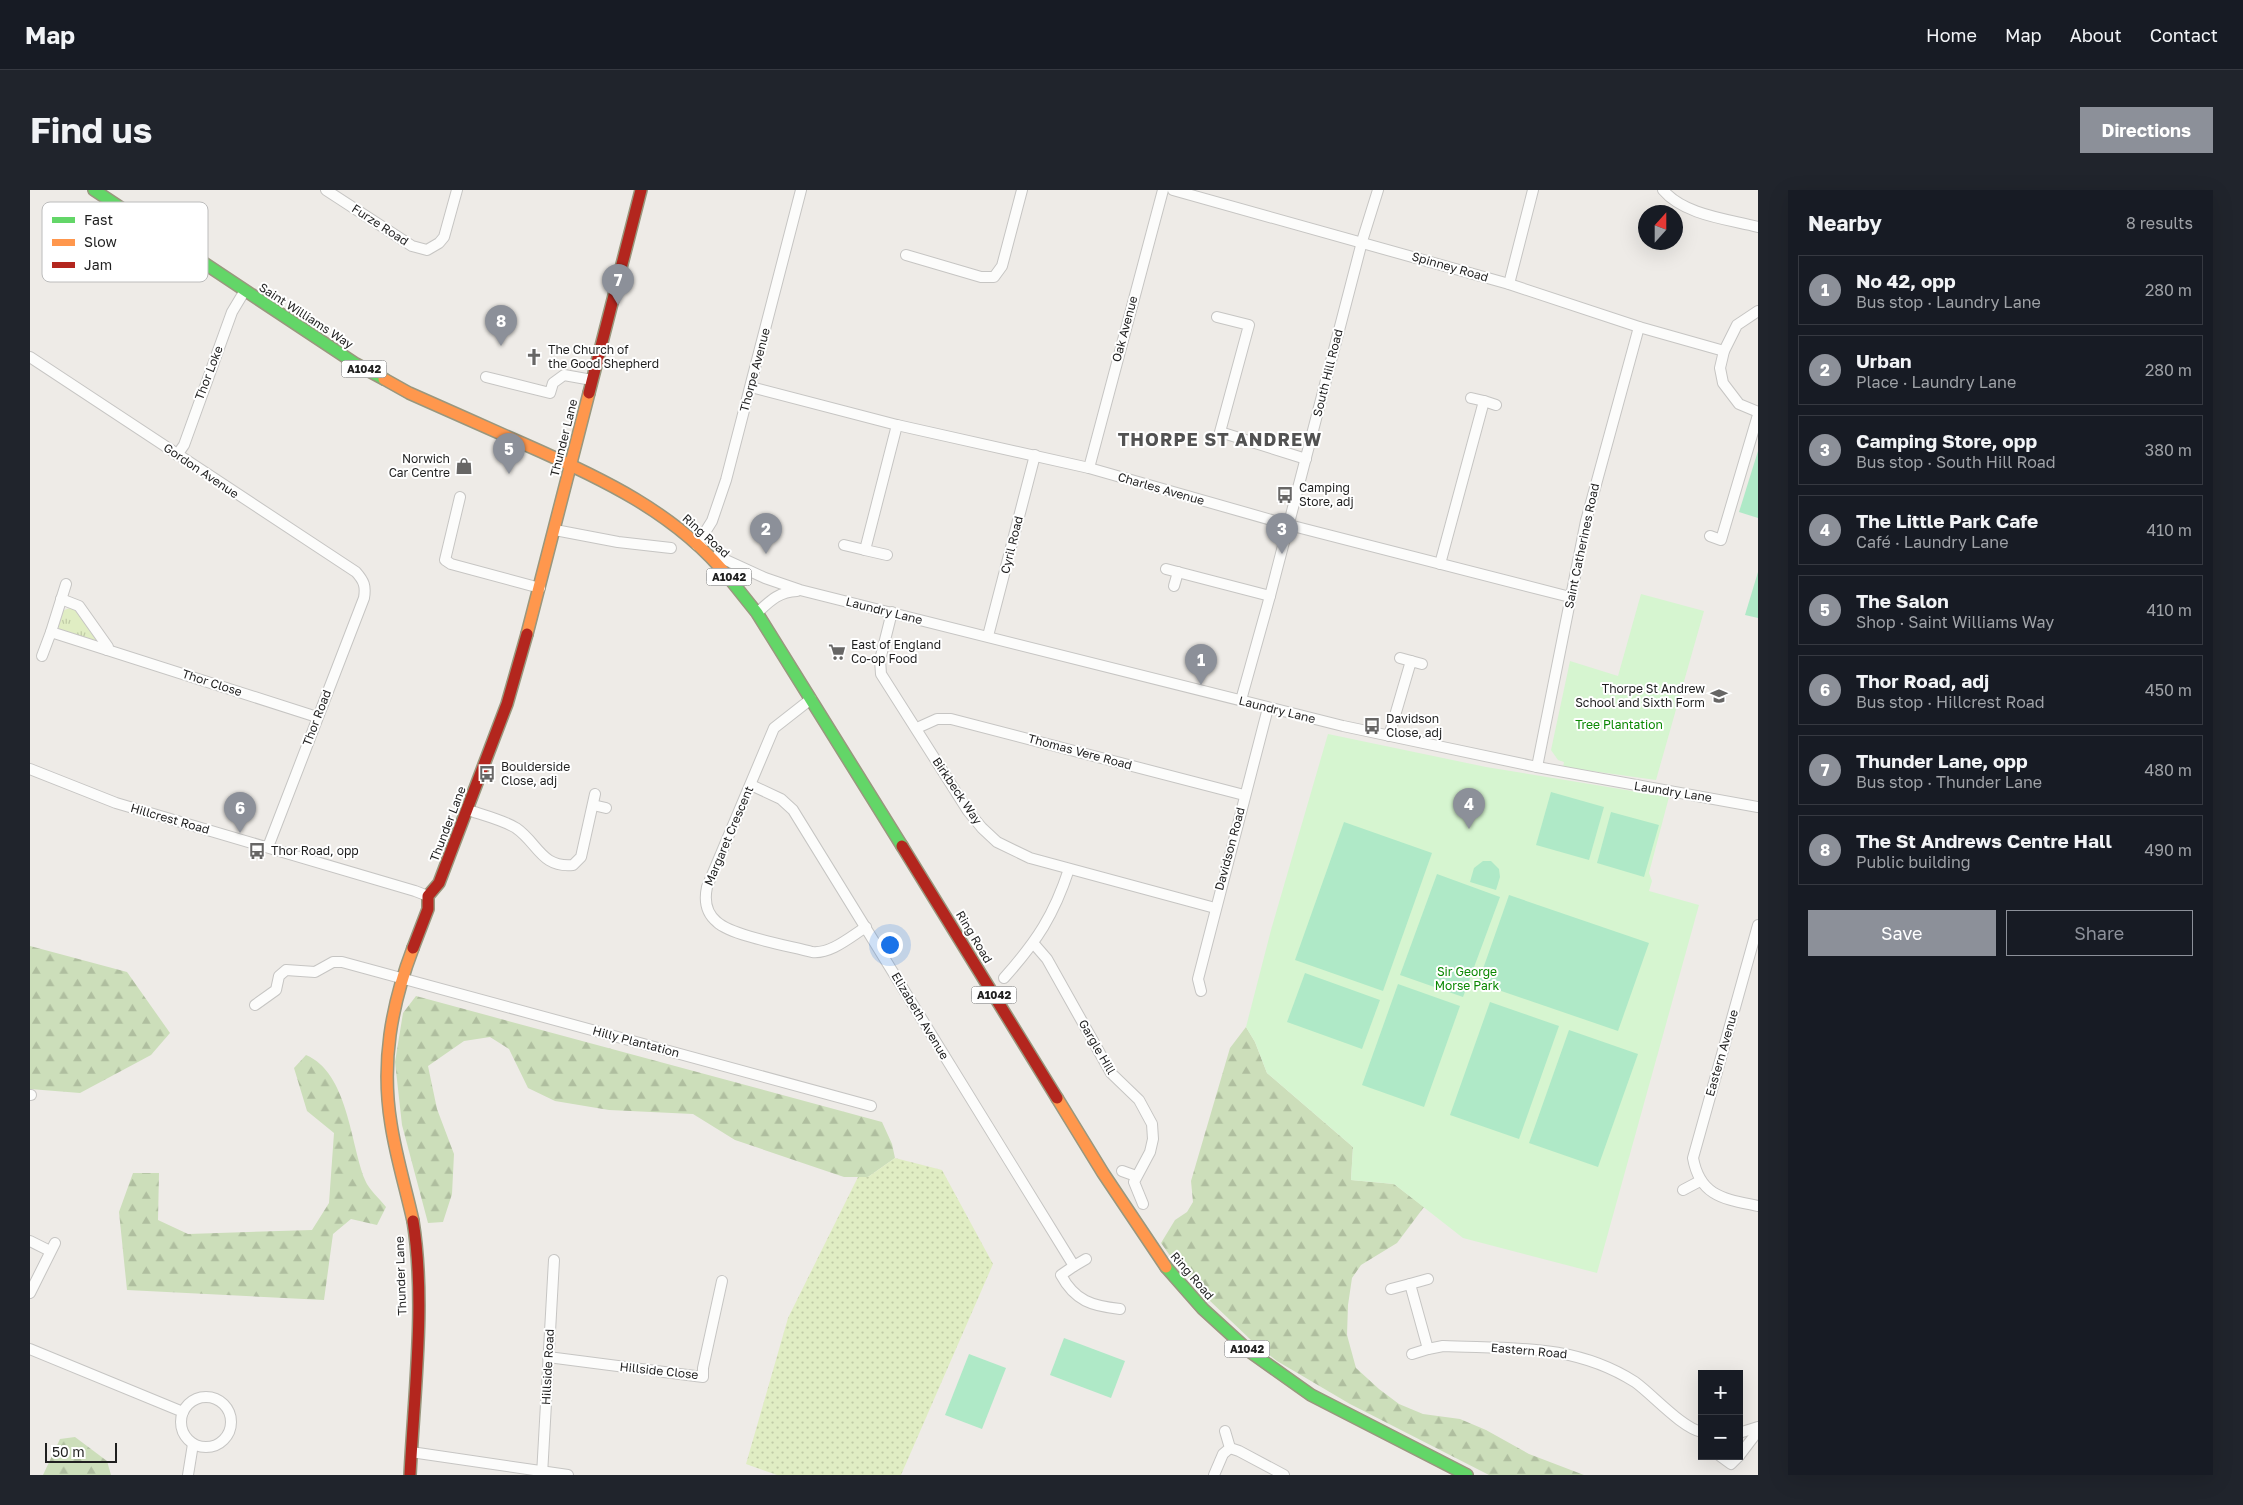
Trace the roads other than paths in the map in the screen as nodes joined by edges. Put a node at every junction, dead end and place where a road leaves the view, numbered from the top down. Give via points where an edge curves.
1 (94, 190) edge
2 (326, 190) edge
3 (457, 190) edge
4 (640, 190) edge
5 (801, 190) edge
6 (1022, 190) edge
7 (1163, 190) edge
8 (1173, 190) edge
9 (1378, 190) edge
10 (1533, 190) edge
11 (1663, 190) edge
12 (112, 202) edge
13 (1758, 227) edge
14 (1361, 242) junction
15 (906, 255) dead end
16 (208, 268) edge
17 (1509, 284) junction
18 (244, 292) junction
19 (1758, 311) edge
20 (1216, 317) dead end
21 (1639, 327) junction
22 (1724, 352) junction
23 (30, 357) edge
24 (486, 377) dead end
25 (592, 380) junction
26 (751, 387) junction
27 (1471, 398) dead end
28 (1484, 401) junction
29 (1496, 405) dead end
30 (1758, 414) edge
31 (897, 424) junction
32 (177, 455) junction
33 (1035, 455) junction
34 (1306, 459) junction
35 (572, 464) junction
36 (1089, 468) junction
37 (460, 497) dead end
38 (1289, 525) junction
39 (555, 530) junction
40 (1710, 536) dead end
41 (697, 545) junction
42 (844, 545) dead end
43 (671, 548) dead end
44 (865, 550) junction
45 (887, 555) dead end
46 (1440, 564) junction
47 (1166, 569) dead end
48 (1178, 572) junction
49 (66, 584) dead end
50 (1174, 586) dead end
51 (540, 588) junction
52 (366, 589) joint
53 (800, 590) junction
54 (1270, 596) junction
55 (1570, 597) junction
56 (61, 599) junction
57 (892, 612) junction
58 (757, 614) junction
59 (51, 632) junction
60 (988, 636) junction
61 (107, 650) junction
62 (42, 656) dead end
63 (1400, 658) dead end
64 (1411, 662) junction
65 (1422, 664) dead end
66 (811, 699) junction
67 (1241, 700) junction
68 (1268, 708) junction
69 (317, 718) junction
70 (917, 728) junction
71 (1390, 736) junction
72 (1537, 767) junction
73 (30, 769) edge
74 (751, 786) junction
75 (596, 794) dead end
76 (1244, 795) junction
77 (593, 805) junction
78 (1758, 807) edge
79 (606, 808) dead end
80 (468, 810) junction
81 (268, 847) junction
82 (1069, 868) junction
83 (428, 896) junction
84 (1215, 908) junction
85 (1758, 925) edge
86 (866, 927) junction
87 (1034, 944) junction
88 (402, 978) junction
89 (1004, 978) dead end
90 (1201, 991) dead end
91 (258, 1000) dead end
92 (871, 1106) dead end
93 (1122, 1171) dead end
94 (1136, 1176) junction
95 (1700, 1181) junction
96 (1683, 1190) dead end
97 (1143, 1204) dead end
98 (1758, 1206) edge
99 (30, 1241) edge
100 (1086, 1259) dead end
101 (554, 1260) dead end
102 (1074, 1266) junction
103 (1428, 1279) dead end
104 (722, 1281) dead end
105 (1410, 1284) junction
106 (1391, 1289) dead end
107 (30, 1293) edge
108 (1120, 1309) dead end
109 (1428, 1349) junction
110 (30, 1350) edge
111 (1412, 1354) dead end
112 (548, 1357) junction
113 (183, 1412) junction
114 (1758, 1429) edge
115 (1224, 1431) dead end
116 (1698, 1432) edge
117 (1743, 1432) edge
118 (194, 1444) junction
119 (1230, 1448) junction
120 (1743, 1450) edge
121 (411, 1452) junction
122 (543, 1473) edge
123 (188, 1475) edge
124 (410, 1475) edge
125 (568, 1475) edge
126 (1214, 1475) edge
127 (1284, 1475) edge
128 (1467, 1475) edge

1 - 12 main road, Saint Williams Way / A1042
2 - 3 street, Furze Road via 412,246 426,250 440,243 444,237
4 - 25 main road, Thunder Lane
5 - 26 street, Thorpe Avenue
6 - 15 street via 1002,266 994,276 981,277
7 - 36 street, Oak Avenue
8 - 14 street, Spinney Road
9 - 14 street, South Hill Road
10 - 17 street
11 - 13 street via 1686,208
14 - 17 street, Spinney Road
14 - 34 street, South Hill Road
16 - 18 main road, Saint Williams Way / A1042
17 - 21 street, Spinney Road
18 - 32 street, Thor Loke via 232,312 184,444
18 - 35 main road, Saint Williams Way / A1042 via 356,364 408,393
19 - 22 street via 1737,325
20 - 34 street via 1249,325 1220,432
21 - 22 street, Spinney Road
21 - 55 street, Saint Catherines Road via 1586,521
22 - 30 street via 1720,368 1723,383 1739,404
23 - 32 street, Gordon Avenue
24 - 25 street via 550,393 553,383 564,375
25 - 35 main road, Thunder Lane
26 - 31 street, Charles Avenue
26 - 41 street, Thorpe Avenue via 724,487 712,521
27 - 28 street
28 - 29 street
28 - 46 street
30 - 40 street via 1725,543
31 - 33 street, Charles Avenue
31 - 44 street
32 - 52 street, Gordon Avenue via 356,572
33 - 36 street, Charles Avenue
33 - 60 street, Cyril Road
34 - 38 street, South Hill Road
35 - 39 main road, Thunder Lane
35 - 41 main road, Ring Road / A1042 via 634,497
36 - 38 street, Charles Avenue
37 - 51 street via 445,560
38 - 46 street, Charles Avenue
38 - 54 street, South Hill Road
39 - 43 street
39 - 51 main road, Thunder Lane
41 - 53 street, Laundry Lane via 747,571
41 - 58 main road, Ring Road / A1042 via 718,564
42 - 44 street
44 - 45 street
46 - 55 street, Charles Avenue
47 - 48 street
48 - 50 street
48 - 54 street
49 - 56 street
51 - 80 main road, Thunder Lane via 507,704
52 - 69 street, Thor Road
53 - 57 street, Laundry Lane
53 - 58 street, Laundry Lane via 777,595
54 - 67 street, South Hill Road
55 - 72 street, Saint Catherines Road
56 - 59 street
56 - 61 street via 80,606 104,639
57 - 60 street, Laundry Lane
57 - 70 street, Birkbeck Way via 880,668
58 - 66 main road, Ring Road / A1042
59 - 61 street, Thor Close
59 - 62 street
60 - 67 street, Laundry Lane
61 - 69 street, Thor Close
63 - 64 street
64 - 65 street
64 - 71 street
66 - 74 street, Margaret Crescent via 774,728
66 - 128 main road, Ring Road / A1042 via 1103,1172 1163,1264 1183,1288 1249,1351 1311,1395
67 - 68 street, Laundry Lane
68 - 71 street, Laundry Lane
68 - 76 street, Davidson Road
69 - 81 street, Thor Road
70 - 76 street, Thomas Vere Road via 937,719 951,719
70 - 82 street, Birkbeck Way via 968,811 997,842 1030,858
71 - 72 street, Laundry Lane
72 - 78 street, Laundry Lane
73 - 81 street, Hillcrest Road via 116,803
74 - 86 street, Elizabeth Avenue via 788,803
74 - 86 street, Margaret Crescent via 707,887 706,905 711,916 724,928 821,953
75 - 77 street
76 - 84 street, Davidson Road
77 - 79 street
77 - 80 street via 581,857 573,865 564,866 547,860 516,828
80 - 83 main road, Thunder Lane via 439,883
81 - 83 street, Hillcrest Road
82 - 84 street, Birkbeck Way
82 - 87 street via 1056,905
83 - 88 main road, Thunder Lane via 428,909
84 - 90 street, Davidson Road via 1198,979
85 - 95 street, Eastern Avenue via 1696,1142 1693,1158
86 - 102 street, Elizabeth Avenue
87 - 89 street
87 - 94 street, Gargle Hill via 1047,959 1111,1073 1148,1112 1153,1139 1150,1152
88 - 91 street, Hilly Plantation via 333,962 315,972 286,970 279,976 276,990
88 - 92 street, Hilly Plantation
88 - 121 main road, Thunder Lane via 392,1013 386,1074 392,1127 417,1254
93 - 94 street
94 - 97 street via 1134,1182
95 - 96 street
95 - 98 street via 1722,1198
99 - 107 street via 52,1247
100 - 102 street
101 - 112 street, Hillside Road
102 - 108 street via 1062,1275 1069,1289 1085,1302
103 - 105 street
104 - 112 street, Hillside Close via 703,1377
105 - 106 street
105 - 109 street
109 - 111 street, Eastern Road
109 - 116 street, Eastern Road via 1443,1346 1550,1350 1586,1359 1635,1383
110 - 113 street
112 - 122 street, Hillside Road
113 - 118 street via 182,1430
113 - 118 street via 194,1400 203,1397 221,1402 230,1416 227,1435 221,1442 203,1447
114 - 117 street
114 - 120 street
115 - 119 street
118 - 123 street
119 - 126 street via 1223,1454
119 - 127 street
121 - 122 street
121 - 124 main road, Thunder Lane
122 - 125 street

